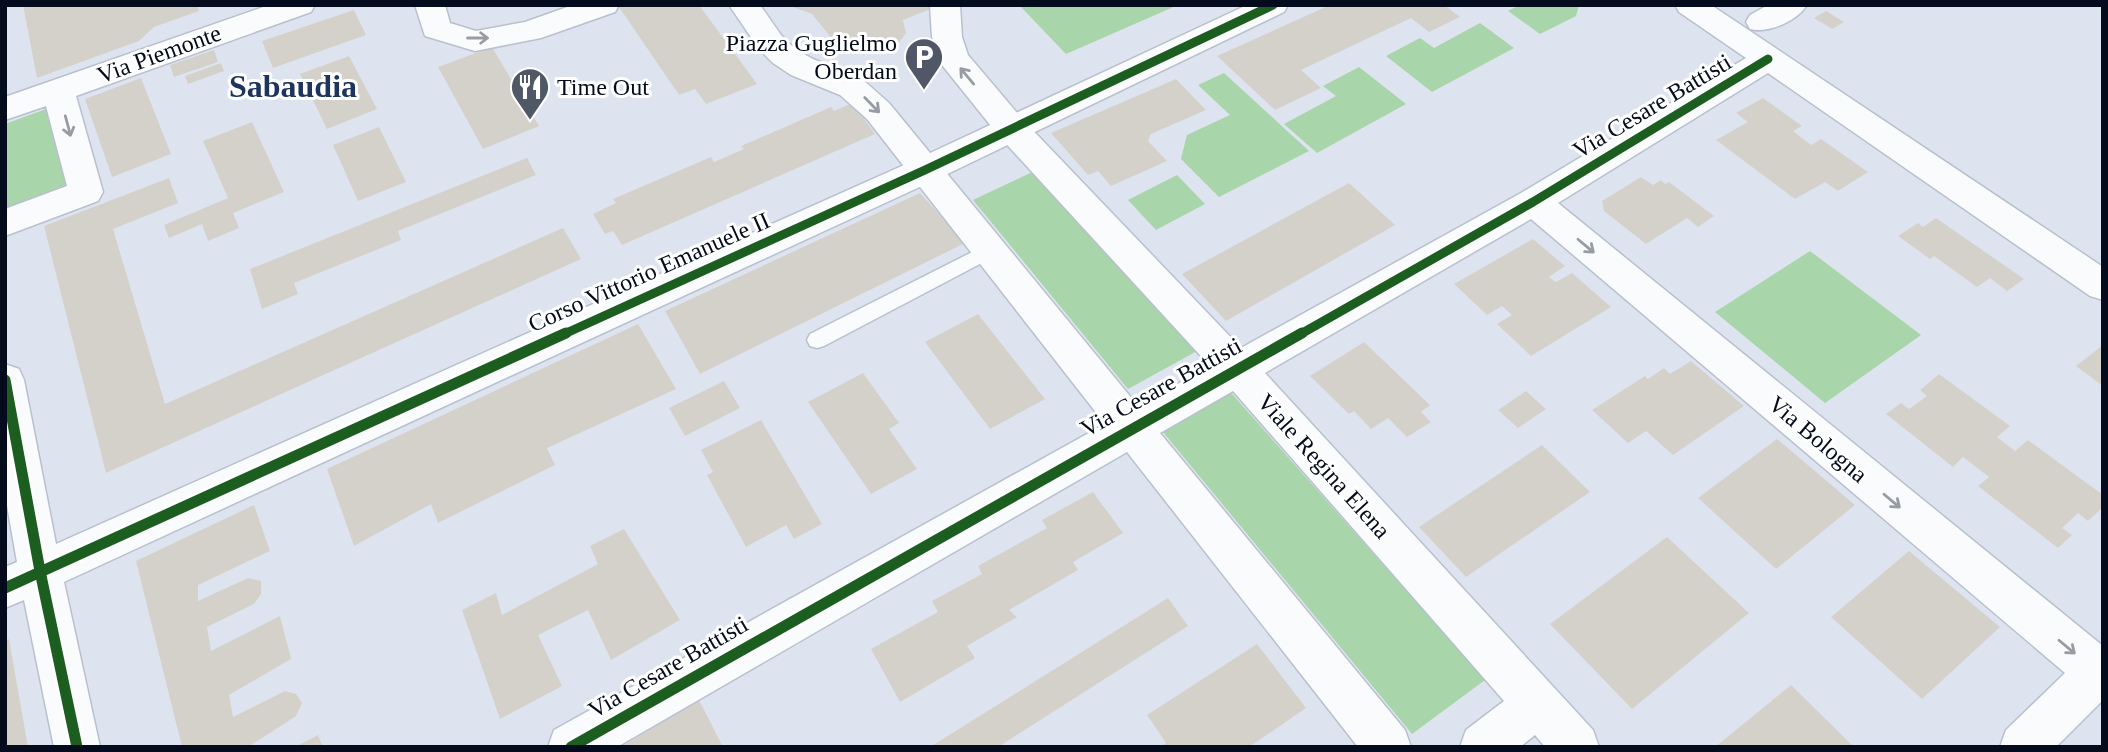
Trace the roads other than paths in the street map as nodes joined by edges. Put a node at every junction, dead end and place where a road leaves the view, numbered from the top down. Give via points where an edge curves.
1 (300, 5) edge
2 (430, 5) edge
3 (604, 5) edge
4 (744, 5) edge
5 (945, 5) edge
6 (1273, 5) edge
7 (1690, 5) edge
8 (1792, 5) edge
9 (1760, 22) dead end
10 (1769, 59) junction
11 (58, 90) junction
12 (5, 109) edge
13 (1011, 128) junction
14 (925, 170) junction
15 (1533, 202) junction
16 (5, 223) edge
17 (989, 250) junction
18 (2103, 286) edge
19 (817, 340) dead end
20 (1237, 369) junction
21 (5, 380) edge
22 (1133, 427) junction
23 (23, 579) edge
24 (2101, 672) edge
25 (1536, 704) junction
26 (77, 747) edge
27 (571, 747) edge
28 (1388, 747) edge
29 (1483, 747) edge
30 (1576, 747) edge
31 (2024, 747) edge

1 - 11 street, Via Piemonte
2 -> 3 street via 436,29 475,41 530,31
4 -> 14 street via 784,56 860,93
13 -> 5 street via 953,58
6 - 13 street, Corso Vittorio Emanuele II
7 - 10 street
8 - 9 street
10 - 15 street, Via Cesare Battisti
10 - 18 street
11 - 12 street, Via Piemonte
11 -> 16 street via 86,192
13 - 14 street, Corso Vittorio Emanuele II
13 - 20 street, Viale Regina Elena
14 - 17 street
14 - 23 street, Corso Vittorio Emanuele II
15 - 20 street, Via Cesare Battisti
15 -> 24 street, Via Bologna
17 - 19 lane
17 - 22 street
20 - 22 street, Via Cesare Battisti
20 - 25 street, Viale Regina Elena
21 - 23 street
22 - 27 street, Via Cesare Battisti
22 - 28 street
23 - 26 street
24 - 31 street
25 - 29 street
25 - 30 street, Viale Regina Elena

